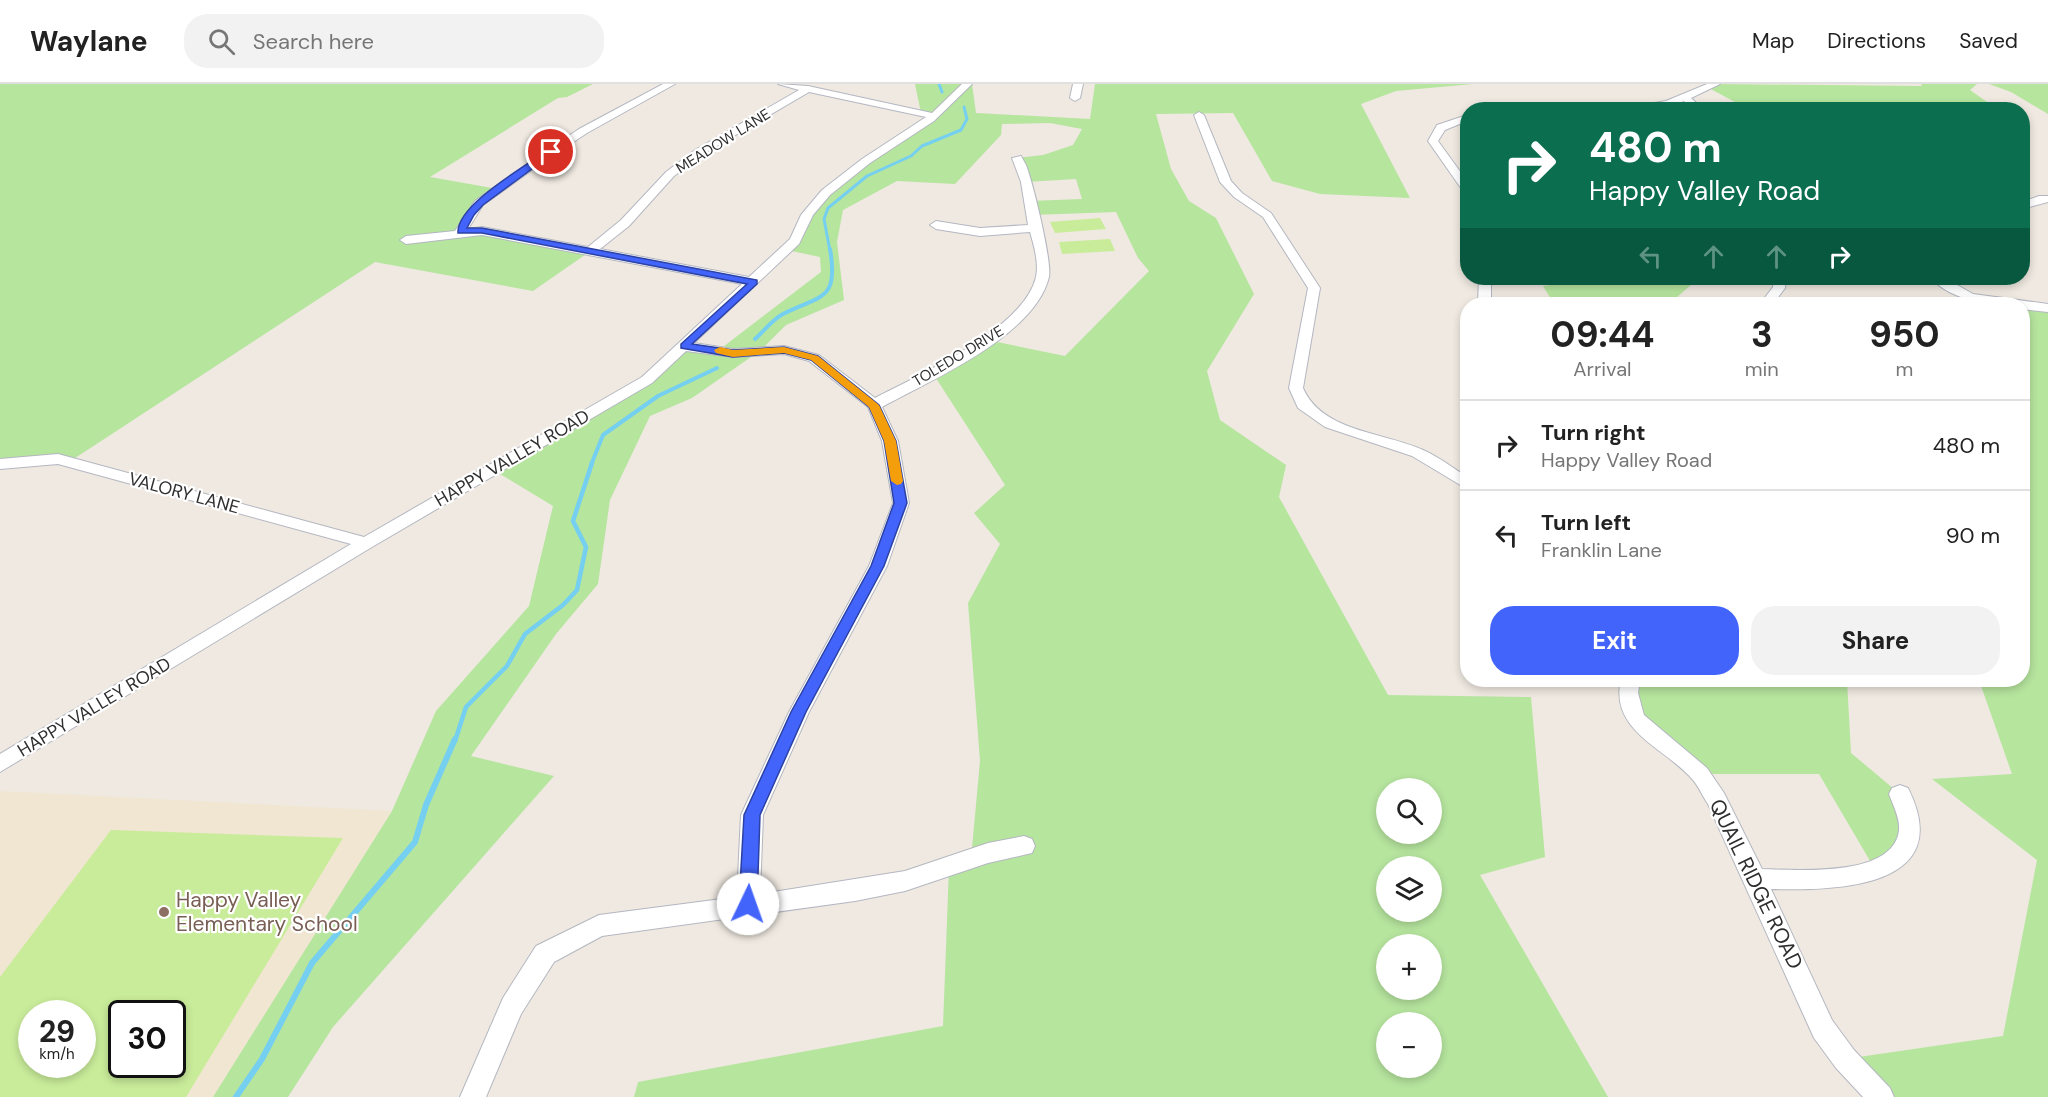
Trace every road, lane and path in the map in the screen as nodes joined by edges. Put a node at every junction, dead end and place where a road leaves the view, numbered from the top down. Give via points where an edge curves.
1 (670, 84) edge
2 (783, 84) edge
3 (967, 84) edge
4 (1078, 84) edge
5 (1715, 84) edge
6 (808, 89) junction
7 (863, 89) dead end
8 (1685, 97) junction
9 (849, 98) junction
10 (1075, 98) dead end
11 (1671, 102) edge
12 (1690, 102) edge
13 (1199, 115) dead end
14 (934, 116) junction
15 (1460, 120) edge
16 (1017, 158) dead end
17 (1460, 179) edge
18 (2048, 200) edge
19 (2030, 203) edge
20 (936, 225) dead end
21 (1035, 228) junction
22 (461, 231) junction
23 (406, 240) dead end
24 (592, 250) junction
25 (754, 282) junction
26 (1949, 285) edge
27 (1970, 297) edge
28 (2030, 306) edge
29 (2048, 308) edge
30 (684, 346) junction
31 (874, 405) junction
32 (0, 464) edge
33 (1460, 480) edge
34 (366, 543) junction
35 (1629, 687) edge
36 (0, 764) edge
37 (1900, 794) dead end
38 (1024, 846) dead end
39 (1755, 879) junction
40 (748, 904) junction
41 (473, 1097) edge
42 (1881, 1097) edge

1 - 22 street via 583,131 535,163 480,203
2 - 6 street
3 - 14 street, HAPPY VALLEY ROAD
4 - 10 street
5 - 8 street
6 - 9 street
6 - 24 street, MEADOW LANE via 699,152 670,174 625,223
7 - 9 street
8 - 11 street
8 - 12 street
9 - 14 street
13 - 33 street via 1226,182 1267,215 1314,288 1296,388 1303,405 1330,424 1418,453
14 - 25 street, HAPPY VALLEY ROAD via 840,179 808,213 795,241
15 - 17 street via 1442,126 1433,141
16 - 21 street, TOLEDO DRIVE
18 - 19 street
20 - 21 street via 980,232
21 - 31 street, TOLEDO DRIVE via 1043,275 1030,304 1013,323
22 - 23 street
22 - 24 street via 482,231
24 - 25 street
25 - 30 street, HAPPY VALLEY ROAD
26 - 27 street
28 - 29 street
30 - 31 street via 733,353 784,350 814,358
30 - 34 street, HAPPY VALLEY ROAD via 626,394
31 - 40 street via 890,441 901,503 878,566 799,712 752,815
32 - 34 street, VALORY LANE via 58,459
34 - 36 street, HAPPY VALLEY ROAD
35 - 39 street, QUAIL RIDGE ROAD via 1635,719 1700,774
37 - 39 street via 1910,830 1900,857 1888,865 1857,876 1833,879
38 - 40 street via 988,853 905,881
39 - 42 street, QUAIL RIDGE ROAD via 1823,1029
40 - 41 street via 599,926 545,954 512,1006

